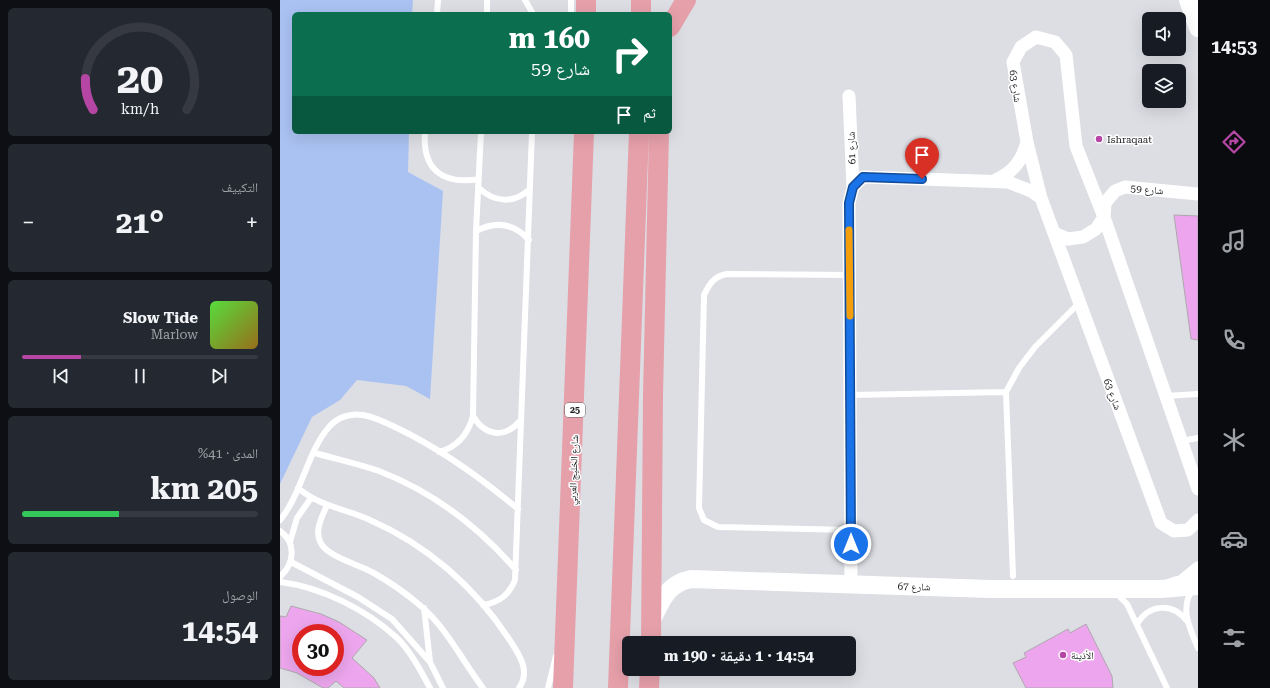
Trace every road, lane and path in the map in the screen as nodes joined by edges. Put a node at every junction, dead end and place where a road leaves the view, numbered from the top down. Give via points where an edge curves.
1 (438, 0) edge
2 (487, 0) edge
3 (525, 0) edge
4 (571, 0) edge
5 (586, 0) edge
6 (641, 0) edge
7 (686, 0) edge
8 (1188, 0) edge
9 (436, 12) edge
10 (487, 12) edge
11 (532, 12) edge
12 (571, 12) edge
13 (586, 12) edge
14 (641, 12) edge
15 (672, 24) edge
16 (1198, 28) edge
17 (849, 96) dead end
18 (425, 134) edge
19 (481, 134) edge
20 (532, 134) edge
21 (578, 134) edge
22 (584, 134) edge
23 (639, 134) edge
24 (646, 134) edge
25 (659, 134) edge
26 (1027, 142) junction
27 (637, 168) junction
28 (583, 170) junction
29 (478, 179) junction
30 (996, 180) junction
31 (478, 187) junction
32 (853, 187) junction
33 (530, 189) junction
34 (1198, 194) edge
35 (1041, 198) junction
36 (1104, 217) junction
37 (476, 231) junction
38 (1054, 233) junction
39 (529, 240) junction
40 (633, 270) junction
41 (850, 275) junction
42 (1079, 303) junction
43 (1006, 392) junction
44 (1198, 394) edge
45 (653, 395) junction
46 (851, 395) junction
47 (1165, 396) junction
48 (473, 416) junction
49 (520, 421) junction
50 (1198, 438) edge
51 (1181, 441) junction
52 (440, 452) junction
53 (315, 453) junction
54 (298, 488) junction
55 (1198, 490) edge
56 (311, 498) junction
57 (327, 505) junction
58 (518, 509) junction
59 (280, 520) edge
60 (1198, 520) edge
61 (851, 530) junction
62 (280, 531) edge
63 (290, 542) junction
64 (291, 562) junction
65 (1198, 568) edge
66 (516, 570) junction
67 (1013, 576) dead end
68 (280, 577) edge
69 (280, 582) edge
70 (851, 584) junction
71 (1197, 586) edge
72 (1108, 588) junction
73 (1160, 589) junction
74 (484, 605) junction
75 (424, 608) junction
76 (568, 610) junction
77 (652, 620) junction
78 (1187, 621) junction
79 (1137, 624) junction
80 (651, 636) edge
81 (1198, 648) edge
82 (430, 662) junction
83 (650, 676) edge
84 (430, 688) edge
85 (443, 688) edge
86 (483, 688) edge
87 (519, 688) edge
88 (548, 688) edge
89 (563, 688) edge
90 (618, 688) edge
91 (649, 688) edge
92 (1167, 688) edge

1 - 9 lane
2 - 10 lane
3 - 11 lane
4 - 12 lane
5 - 13 main road
6 - 14 main road
7 - 15 main road
8 - 16 street
17 - 32 street, شارع 61
18 - 29 lane via 428,160 440,174 455,181
19 - 29 lane
20 - 33 lane
21 - 28 lane
22 - 28 main road, شارع الخليج العربي / 25
23 - 27 main road
24 - 27 main road
25 - 45 main road
26 - 30 street via 1019,162 1005,176
26 - 35 street, شارع 63
26 - 36 street, شارع 63 via 1013,62 1020,46 1036,38 1055,42 1066,55 1076,146
27 - 40 main road
28 - 76 main road, شارع الخليج العربي / 25
29 - 31 lane
30 - 32 street via 863,177
30 - 35 street via 1020,185
31 - 33 lane via 492,198 508,200 524,195
31 - 37 lane
32 - 41 street, شارع 61 via 849,203
33 - 39 lane
34 - 36 street, شارع 59 via 1125,187 1115,191 1105,203
35 - 38 street, شارع 63
36 - 38 street, شارع 59 via 1096,229 1083,237 1068,238
36 - 47 street, شارع 63
37 - 39 lane via 492,225 504,225 516,229
37 - 48 lane
38 - 42 street, شارع 63
39 - 49 lane
40 - 45 main road
40 - 90 main road
41 - 46 street, شارع 61
41 - 61 lane via 727,274 718,276 711,282 704,295 699,508 704,520 718,527
42 - 43 lane via 1035,347 1019,368
42 - 60 street, شارع 63 via 1162,523 1174,531 1188,530
43 - 46 lane
43 - 67 lane
44 - 47 lane
45 - 77 main road
46 - 61 street, شارع 61
47 - 51 street, شارع 63
48 - 49 lane via 478,424 495,433 505,432
48 - 52 lane via 461,439 448,450
49 - 58 lane
50 - 51 lane
51 - 55 street, شارع 63
52 - 53 lane via 389,424 363,415 354,415 342,418 331,425
52 - 58 lane
53 - 54 lane
53 - 66 lane via 379,471 444,504 473,526
54 - 56 lane
54 - 59 lane
56 - 57 lane
56 - 63 lane via 297,518
57 - 74 lane via 371,520 410,541 447,568
57 - 75 lane via 318,529 322,545 327,551 384,579
58 - 66 lane
61 - 70 street, شارع 61
62 - 63 lane
63 - 64 lane
64 - 68 lane
64 - 82 lane via 392,618
65 - 73 street via 1182,581
66 - 74 lane via 515,580 507,594 494,603
69 - 84 lane via 324,593 366,615 396,637
70 - 72 street, شارع 67 via 990,589
70 - 77 street, شارع 67 via 691,579 675,584 668,591
71 - 73 street, شارع 67
71 - 78 lane via 1188,597
72 - 73 street, شارع 67
72 - 79 lane via 1124,599
74 - 87 lane via 522,662 524,677
75 - 82 lane
75 - 86 lane via 448,637
76 - 88 lane
76 - 89 main road, شارع الخليج العربي / 25
77 - 80 main road
78 - 79 lane via 1178,611 1158,607 1145,613
78 - 81 lane
79 - 92 lane
82 - 85 lane
83 - 91 main road

